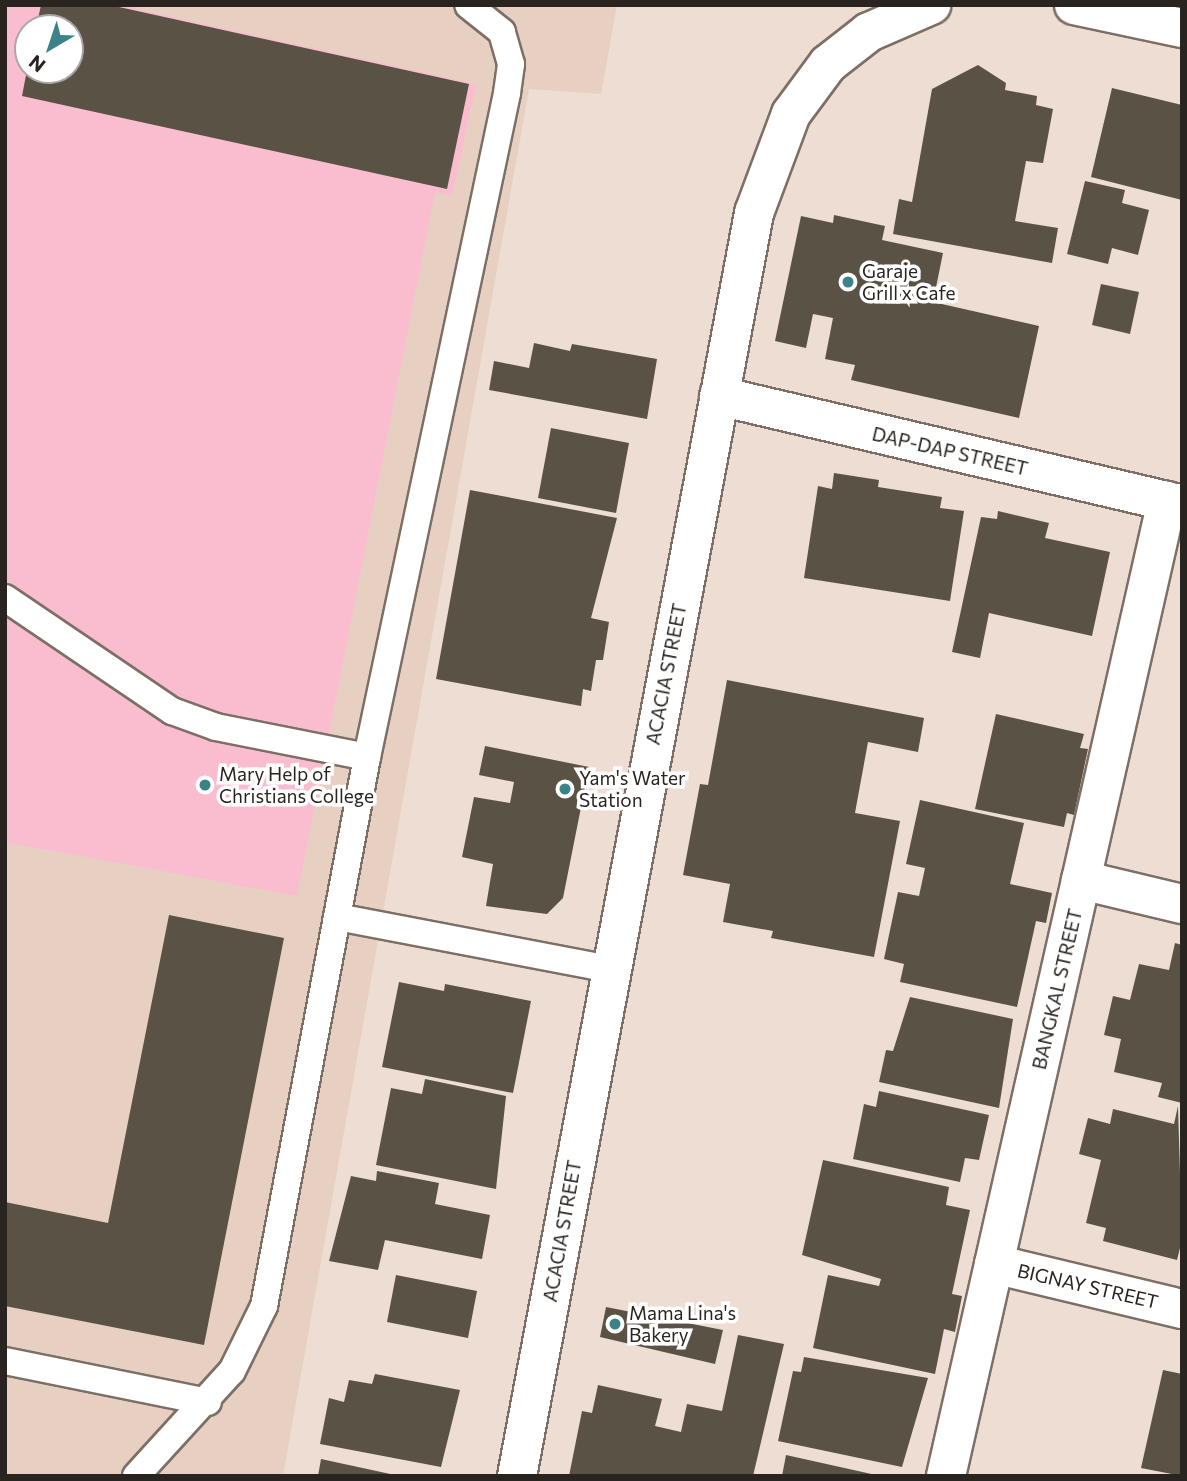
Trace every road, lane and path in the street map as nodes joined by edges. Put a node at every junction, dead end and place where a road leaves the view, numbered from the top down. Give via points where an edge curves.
1 (468, 5) edge
2 (931, 5) edge
3 (1074, 5) edge
4 (1182, 28) edge
5 (719, 396) junction
6 (1174, 503) edge
7 (5, 597) edge
8 (367, 757) junction
9 (1081, 880) junction
10 (1182, 904) edge
11 (337, 917) junction
12 (610, 969) junction
13 (994, 1264) junction
14 (1182, 1309) edge
15 (5, 1361) edge
16 (208, 1402) junction
17 (136, 1476) edge
18 (517, 1476) edge
19 (946, 1476) edge

1 - 8 lane via 502,33 511,64
2 - 5 street, ACACIA STREET via 869,32 828,64 791,114 766,173
3 - 4 street
5 - 6 street, DAP-DAP STREET
5 - 12 street, ACACIA STREET
6 - 9 street, BANGKAL STREET
7 - 8 lane via 172,711 216,727
8 - 11 lane
9 - 10 street
9 - 13 street, BANGKAL STREET
11 - 12 lane
11 - 16 lane via 264,1306 250,1342
12 - 18 street, ACACIA STREET
13 - 14 street, BIGNAY STREET
13 - 19 street, BANGKAL STREET
15 - 16 lane
16 - 17 lane

